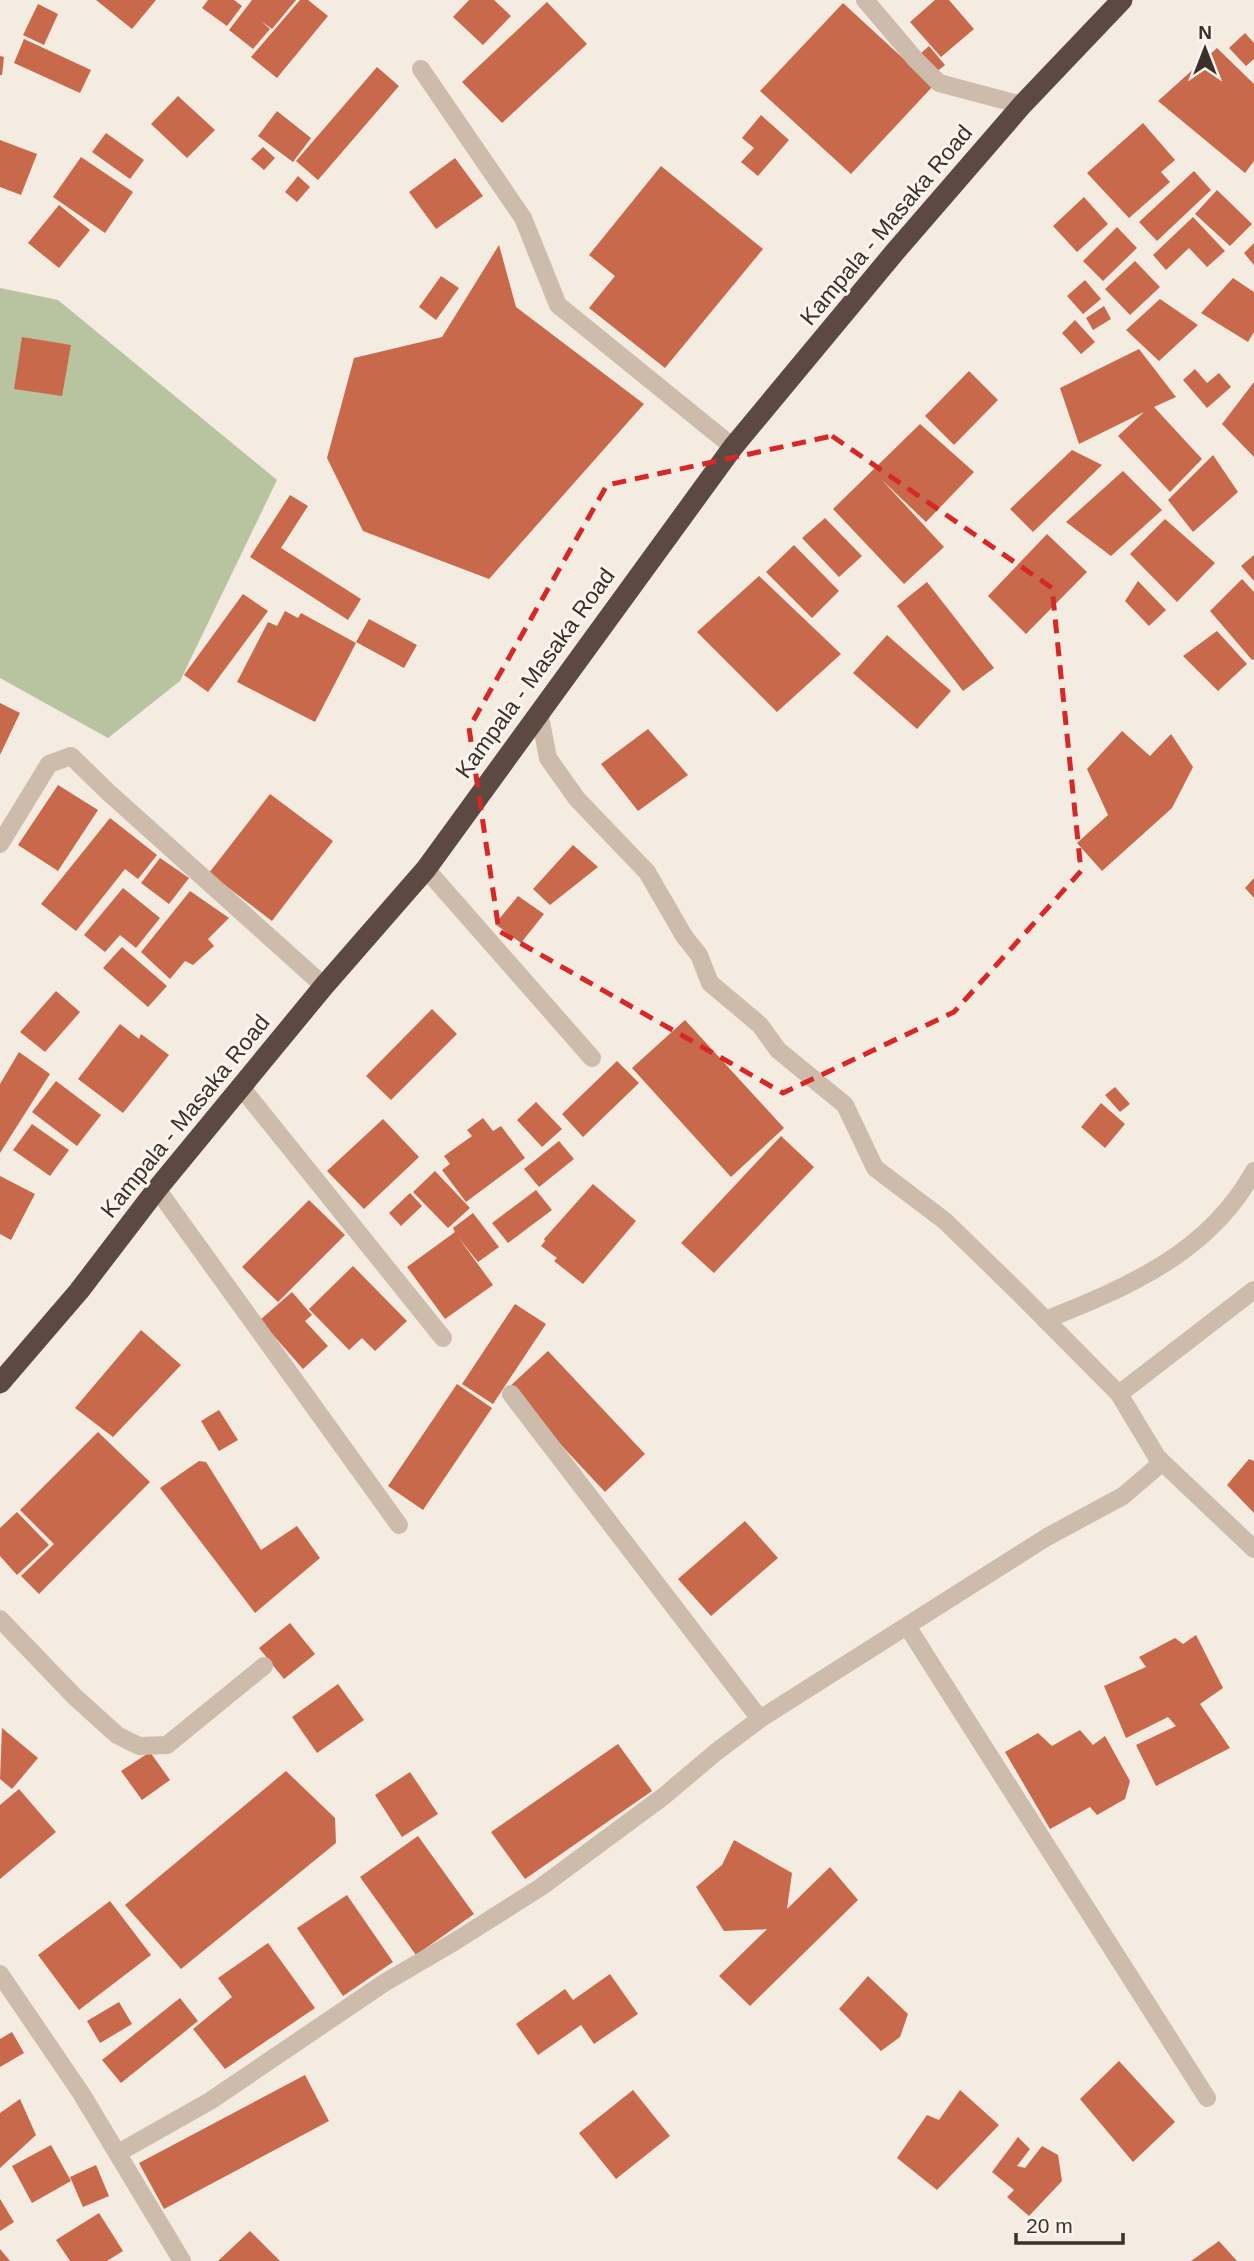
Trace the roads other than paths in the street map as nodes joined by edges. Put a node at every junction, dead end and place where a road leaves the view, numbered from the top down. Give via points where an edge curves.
1 (865, 0) edge
2 (1122, 0) edge
3 (421, 68) dead end
4 (1022, 105) junction
5 (733, 447) junction
6 (539, 712) junction
7 (0, 844) edge
8 (426, 869) junction
9 (324, 986) junction
10 (592, 1058) dead end
11 (241, 1087) junction
12 (1254, 1171) edge
13 (158, 1189) junction
14 (1254, 1290) edge
15 (1045, 1320) junction
16 (443, 1338) dead end
17 (0, 1384) edge
18 (511, 1394) dead end
19 (1119, 1394) junction
20 (1157, 1457) junction
21 (399, 1525) dead end
22 (1254, 1549) edge
23 (0, 1619) edge
24 (906, 1626) junction
25 (264, 1666) dead end
26 (760, 1718) junction
27 (0, 1975) edge
28 (1207, 2098) dead end
29 (118, 2153) junction
30 (182, 2261) edge

1 - 4 street via 939,83
2 - 4 highway, Kampala - Masaka Road
3 - 5 street via 523,218 558,305
4 - 5 highway, Kampala - Masaka Road
5 - 6 highway, Kampala - Masaka Road
6 - 8 highway, Kampala - Masaka Road
6 - 15 street via 548,758 577,799 647,872 699,955 709,983 760,1025 778,1050 845,1105 875,1168 946,1221
7 - 9 street via 49,764 71,756
8 - 9 highway, Kampala - Masaka Road
8 - 10 street
9 - 11 highway, Kampala - Masaka Road
11 - 13 highway, Kampala - Masaka Road
11 - 16 street
12 - 15 street via 1227,1213 1183,1252 1115,1292
13 - 17 highway, Kampala - Masaka Road
13 - 21 street
14 - 19 street
15 - 19 street
18 - 26 street
19 - 20 street
20 - 22 street
20 - 24 street via 1158,1466 1123,1496 1047,1536
23 - 25 street via 74,1696 117,1735 139,1746 167,1745
24 - 26 street
24 - 28 street
26 - 29 street via 541,1887 384,1983 209,2101
27 - 29 street
29 - 30 street

